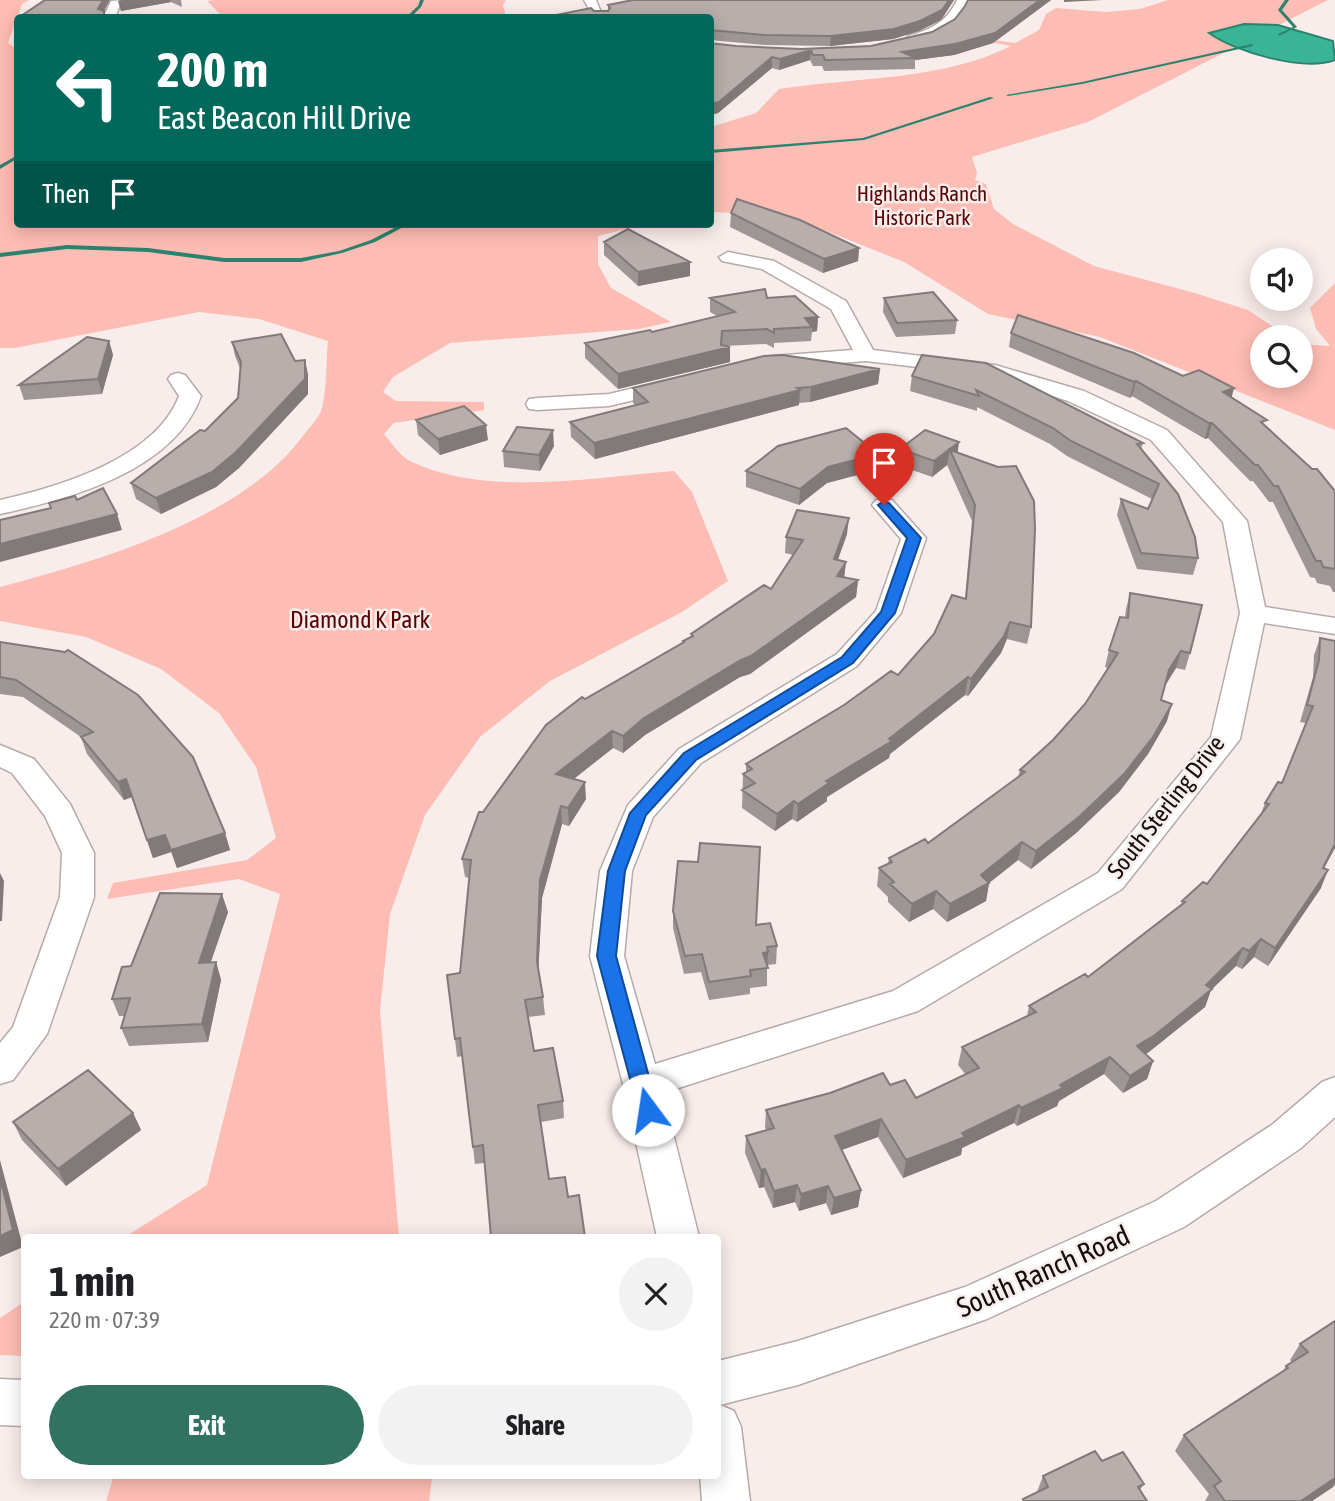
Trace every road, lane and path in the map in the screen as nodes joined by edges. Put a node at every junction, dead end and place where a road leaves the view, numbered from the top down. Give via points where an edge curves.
1 (121, 0) edge
2 (962, 0) edge
3 (111, 14) edge
4 (896, 43) edge
5 (728, 257) dead end
6 (866, 355) junction
7 (750, 365) edge
8 (699, 378) edge
9 (178, 379) dead end
10 (537, 404) dead end
11 (884, 505) dead end
12 (0, 507) edge
13 (1253, 613) junction
14 (1335, 626) edge
15 (0, 755) edge
16 (0, 1069) edge
17 (642, 1084) junction
18 (1335, 1093) edge
19 (677, 1234) edge
20 (721, 1382) edge
21 (0, 1402) edge
22 (21, 1403) edge
23 (721, 1455) edge
24 (726, 1501) edge

1 - 3 street
2 - 4 street via 945,26
5 - 6 street via 768,265 839,305
6 - 7 street, South Sterling Drive
6 - 13 street, South Sterling Drive via 988,369 1076,396 1159,435 1235,520
8 - 10 street via 609,401
9 - 12 street via 190,396 184,415 158,443 97,477
11 - 17 street via 914,538 888,613 847,660 690,757 639,813 616,871 607,956
13 - 14 street
13 - 17 street, South Sterling Drive via 1225,739 1110,881 905,1001
15 - 16 street via 23,766 59,812 78,853 77,897 29,1034
17 - 19 street
18 - 20 street, South Ranch Road via 1287,1136 1170,1214 972,1305 798,1363
21 - 22 street
23 - 24 street

